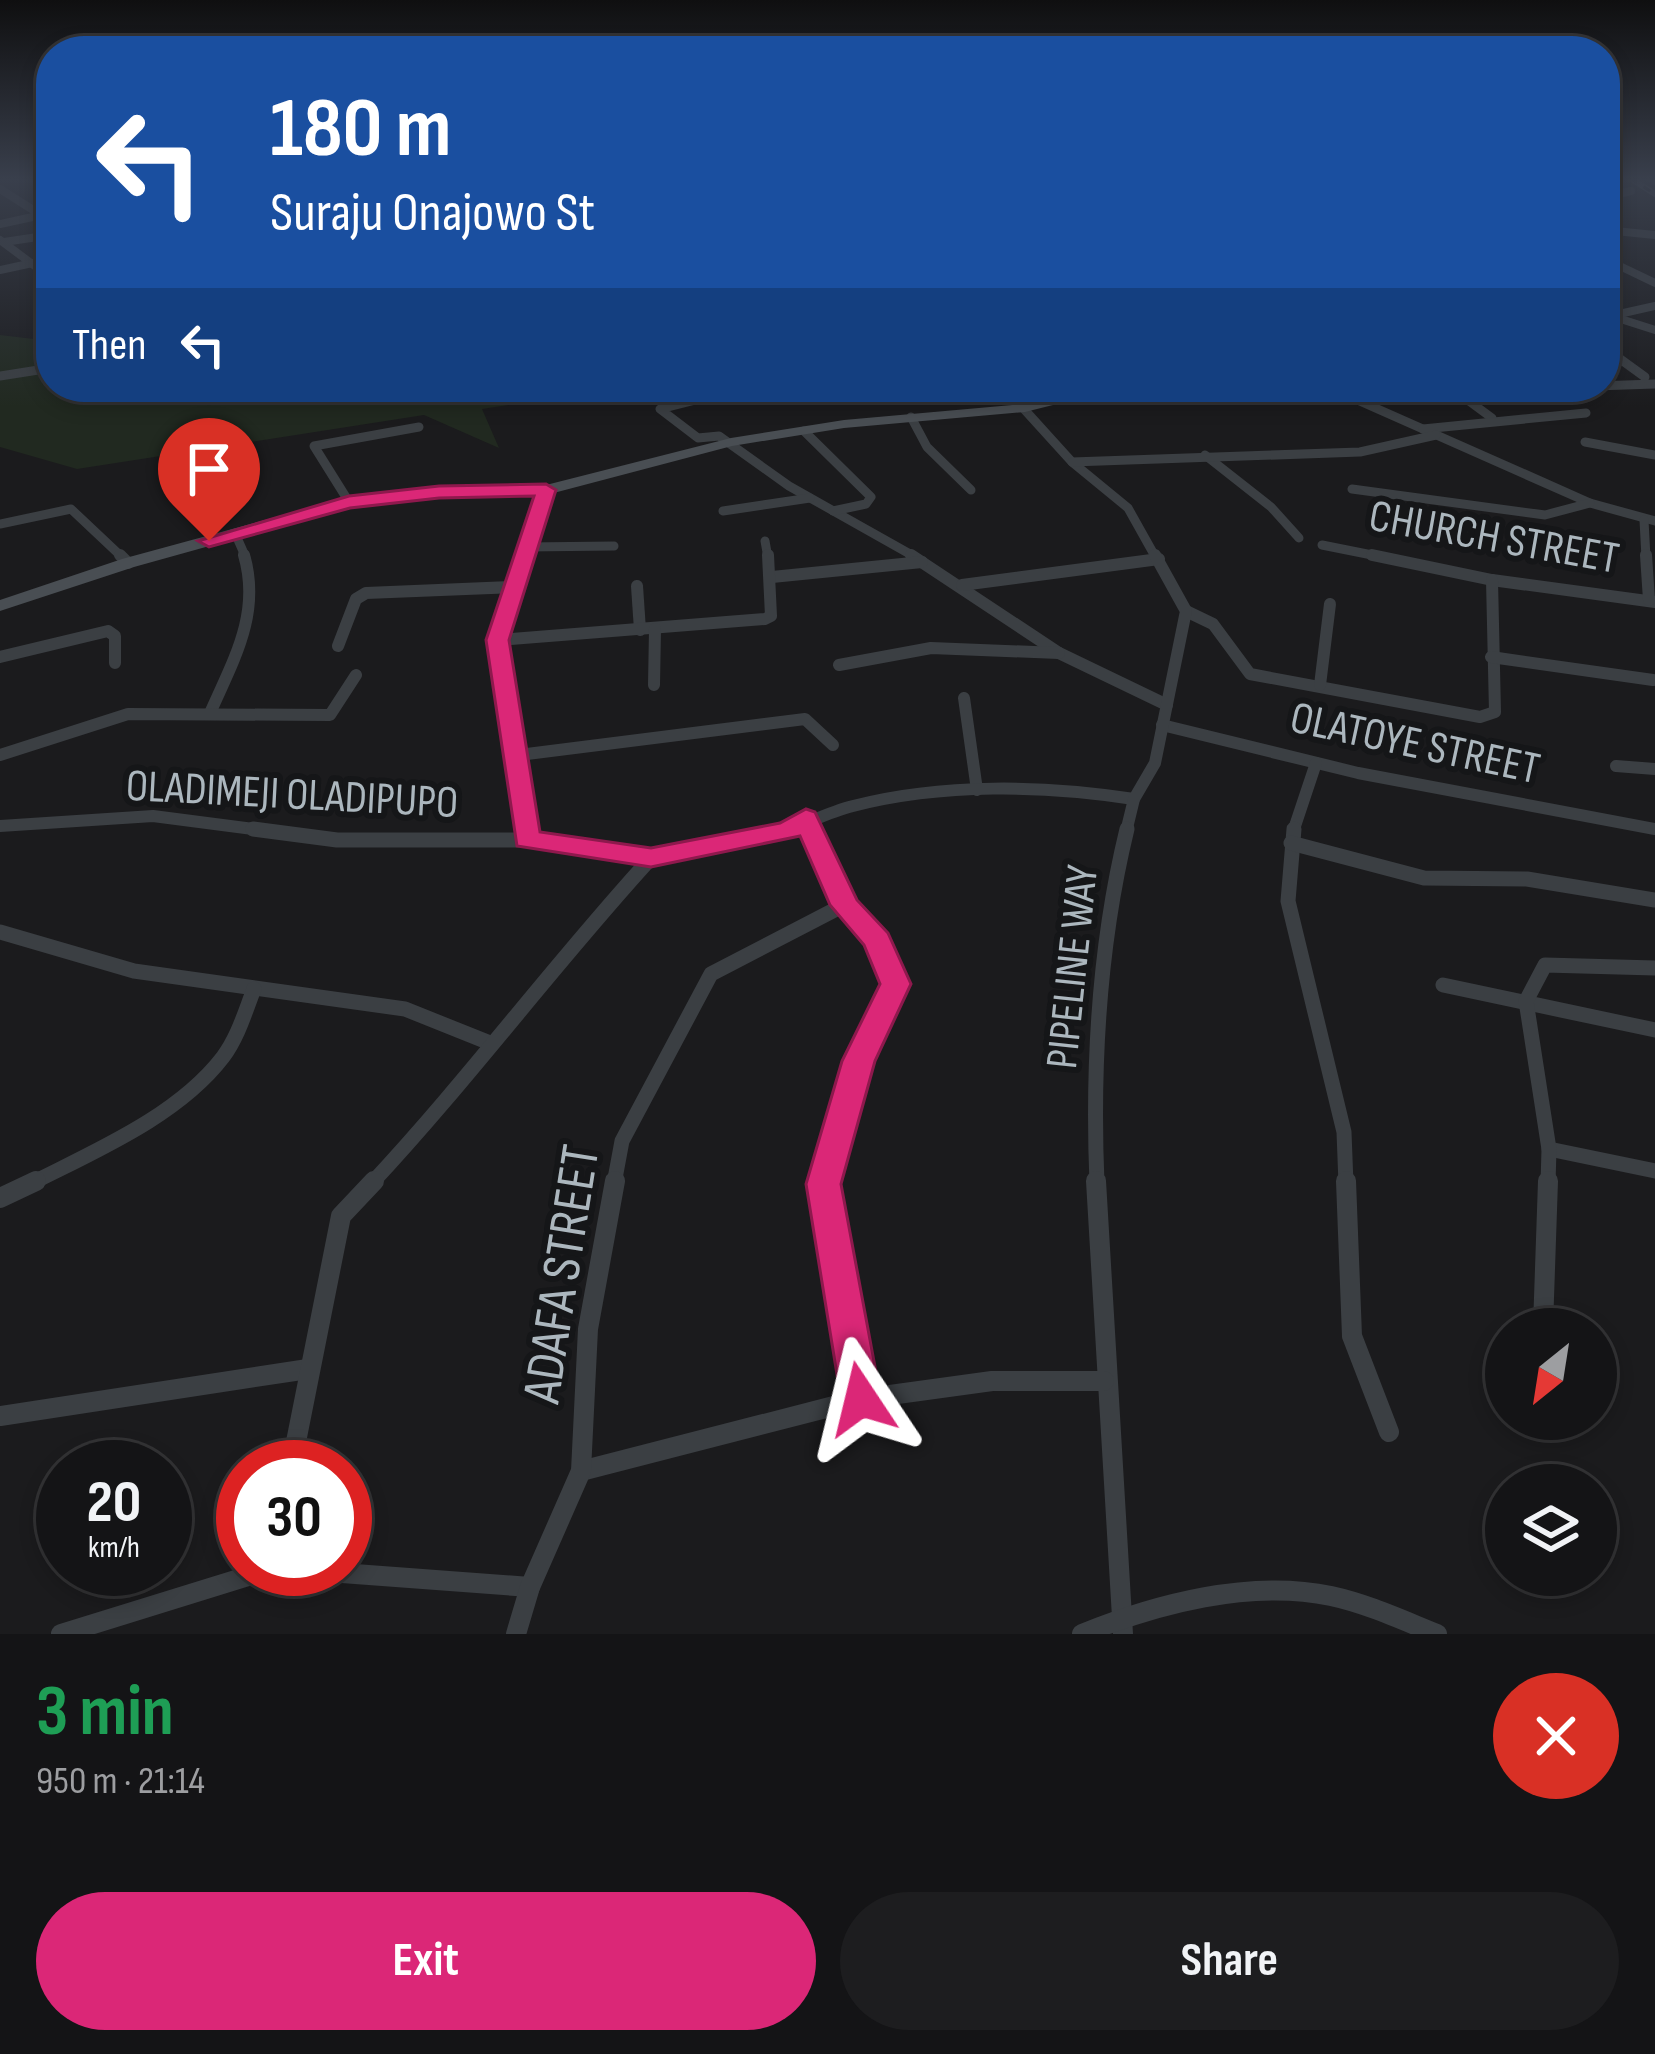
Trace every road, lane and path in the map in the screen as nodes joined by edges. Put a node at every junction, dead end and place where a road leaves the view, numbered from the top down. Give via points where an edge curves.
1 (17, 254) edge
2 (36, 262) edge
3 (27, 263) junction
4 (1620, 266) edge
5 (36, 269) edge
6 (0, 270) edge
7 (1655, 284) edge
8 (1655, 306) edge
9 (1620, 312) edge
10 (1620, 317) edge
11 (1655, 330) edge
12 (1620, 358) edge
13 (36, 370) edge
14 (0, 376) edge
15 (1652, 380) edge
16 (1620, 381) edge
17 (1620, 383) edge
18 (688, 402) edge
19 (1019, 402) edge
20 (1052, 402) edge
21 (1362, 402) edge
22 (1470, 402) edge
23 (1025, 408) junction
24 (1586, 413) dead end
25 (910, 417) junction
26 (1492, 418) junction
27 (419, 427) dead end
28 (1423, 429) junction
29 (804, 431) junction
30 (1436, 435) junction
31 (730, 442) junction
32 (1585, 442) dead end
33 (1205, 455) junction
34 (1655, 455) edge
35 (1072, 462) junction
36 (1352, 489) dead end
37 (546, 490) junction
38 (971, 490) dead end
39 (810, 498) junction
40 (349, 502) junction
41 (1590, 503) junction
42 (723, 511) dead end
43 (833, 511) junction
44 (1650, 520) edge
45 (0, 524) edge
46 (235, 532) junction
47 (1299, 538) dead end
48 (765, 541) dead end
49 (614, 545) dead end
50 (1322, 545) dead end
51 (526, 547) junction
52 (1160, 560) junction
53 (922, 562) junction
54 (128, 563) junction
55 (772, 577) junction
56 (1492, 580) junction
57 (961, 585) junction
58 (637, 586) dead end
59 (512, 587) junction
60 (1652, 601) edge
61 (1330, 604) dead end
62 (0, 608) edge
63 (1186, 610) junction
64 (655, 629) junction
65 (640, 630) junction
66 (497, 640) junction
67 (338, 646) dead end
68 (1059, 653) junction
69 (0, 657) edge
70 (1491, 657) junction
71 (115, 663) dead end
72 (839, 665) dead end
73 (356, 675) dead end
74 (1652, 680) edge
75 (654, 685) dead end
76 (1320, 685) junction
77 (964, 698) dead end
78 (1167, 705) junction
79 (211, 711) junction
80 (1162, 725) junction
81 (833, 746) dead end
82 (0, 755) edge
83 (519, 755) junction
84 (1316, 763) junction
85 (1616, 766) dead end
86 (1655, 769) edge
87 (977, 790) junction
88 (1134, 799) junction
89 (806, 818) junction
90 (0, 826) edge
91 (1655, 829) edge
92 (527, 840) junction
93 (1291, 842) junction
94 (651, 857) junction
95 (1655, 900) edge
96 (844, 905) junction
97 (0, 932) edge
98 (1655, 968) edge
99 (1443, 985) dead end
100 (254, 989) junction
101 (1526, 1001) junction
102 (1655, 1030) edge
103 (490, 1043) junction
104 (1549, 1149) junction
105 (1655, 1171) edge
106 (0, 1198) edge
107 (1544, 1308) edge
108 (308, 1369) junction
109 (1104, 1382) junction
110 (861, 1399) junction
111 (0, 1415) edge
112 (1389, 1432) dead end
113 (296, 1440) edge
114 (581, 1471) junction
115 (372, 1575) edge
116 (216, 1586) edge
117 (530, 1587) junction
118 (1122, 1625) edge
119 (1400, 1627) edge
120 (61, 1634) edge
121 (516, 1634) edge
122 (1082, 1634) edge
123 (1437, 1634) edge

1 - 3 street
2 - 3 street
3 - 5 street
3 - 6 street
4 - 7 street
8 - 9 street
10 - 11 street
12 - 15 street
13 - 14 street
15 - 16 street
15 - 17 street
18 - 31 street via 661,409 698,438
19 - 23 street
20 - 23 main road
21 - 28 street
22 - 26 street
23 - 25 main road
23 - 35 street
24 - 26 street
25 - 29 main road
25 - 38 street via 927,447
26 - 28 street
27 - 40 street via 314,446
28 - 30 street
29 - 31 main road
29 - 43 street via 871,497
30 - 33 street via 1360,452
30 - 41 street
31 - 37 main road
31 - 39 street
32 - 34 street
33 - 35 street
33 - 47 street
35 - 52 street via 1127,508
36 - 41 street via 1544,515
37 - 40 main road
37 - 51 street
39 - 42 street
39 - 43 street
40 - 46 main road
41 - 44 street
43 - 53 street
44 - 60 street
45 - 54 street via 71,509
46 - 54 main road
46 - 79 street via 252,567 251,617
48 - 55 street
49 - 51 street
50 - 56 street, CHURCH STREET
51 - 59 street
52 - 57 street
52 - 63 street
53 - 55 street
53 - 57 street
54 - 62 main road
55 - 64 street via 765,619
56 - 60 street, CHURCH STREET
56 - 70 street
57 - 68 street
58 - 65 street
59 - 66 street
59 - 67 street via 366,593 356,599
61 - 76 street
63 - 76 street via 1213,624 1250,674
63 - 78 street, PIPELINE WAY
64 - 65 street
64 - 75 street
65 - 66 street
66 - 83 street
68 - 72 street via 931,647
68 - 78 street
69 - 71 street via 108,631
70 - 74 street
70 - 76 street via 1489,716
73 - 79 street via 330,715
77 - 87 street
78 - 80 street, PIPELINE WAY
79 - 82 street via 109,716
80 - 84 street, OLATOYE STREET
80 - 88 street, PIPELINE WAY via 1150,777
81 - 83 street via 806,719
83 - 92 street
84 - 91 street, OLATOYE STREET
84 - 93 street
85 - 86 street
87 - 88 street, OLADIMEJI OLADIPUPO via 1070,788
87 - 89 street, OLADIMEJI OLADIPUPO
88 - 109 street, PIPELINE WAY via 1108,907 1094,1118
89 - 94 street, OLADIMEJI OLADIPUPO via 788,831
89 - 96 street
90 - 92 street, OLADIMEJI OLADIPUPO via 153,816 337,840
92 - 94 street, OLADIMEJI OLADIPUPO
93 - 95 street via 1424,878 1526,879
93 - 112 street via 1288,901 1343,1132 1352,1336
94 - 103 street
96 - 110 street via 877,940 896,984 858,1061 824,1184
96 - 114 street, ADAFA STREET via 711,974 622,1141 588,1329
97 - 100 street via 134,971
98 - 101 street via 1545,964
99 - 101 street
100 - 103 street via 405,1009
100 - 106 street via 225,1054 201,1081
101 - 102 street
101 - 104 street
103 - 108 street via 341,1216
104 - 105 street
104 - 107 street
108 - 111 street
108 - 113 street
109 - 110 street via 992,1381
109 - 118 street, PIPELINE WAY
110 - 114 street
114 - 117 street
115 - 117 street
116 - 120 street
117 - 121 street
118 - 119 street via 1301,1592 1347,1601
118 - 122 street
119 - 123 street

